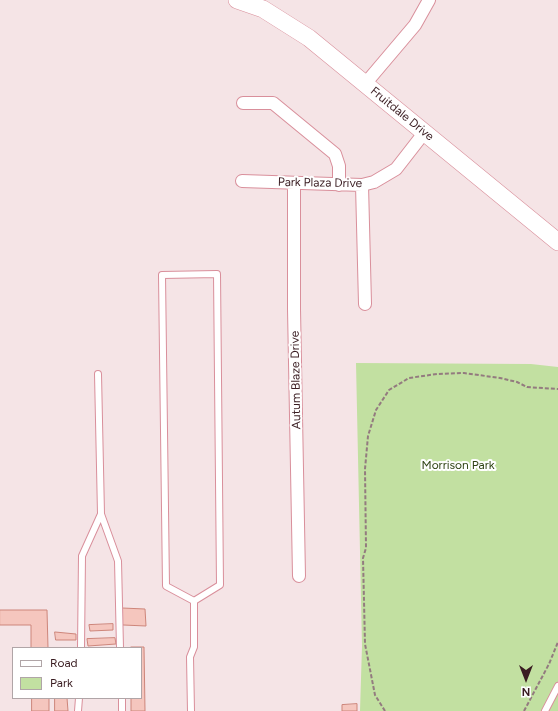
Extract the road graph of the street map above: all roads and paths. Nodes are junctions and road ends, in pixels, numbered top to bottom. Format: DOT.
graph roads {
  1 [pos="237,0"];
  2 [pos="429,0"];
  3 [pos="263,4"];
  4 [pos="365,84"];
  5 [pos="243,103"];
  6 [pos="424,133"];
  7 [pos="242,181"];
  8 [pos="294,184"];
  9 [pos="339,184"];
  10 [pos="362,185"];
  11 [pos="558,242"];
  12 [pos="365,304"];
  13 [pos="98,374"];
  14 [pos="558,389"];
  15 [pos="101,514"];
  16 [pos="299,576"];
  17 [pos="194,601"];
  18 [pos="558,642"];
  19 [pos="81,647"];
  20 [pos="120,647"];
  21 [pos="558,686"];
  22 [pos="79,699"];
  23 [pos="122,699"];
  24 [pos="78,711"];
  25 [pos="122,711"];
  26 [pos="190,711"];
  27 [pos="385,711"];
  28 [pos="524,711"];
  29 [pos="545,711"];
  1 -- 3 [label="main road, Fruitdale Drive"];
  2 -- 4 [label="street"];
  3 -- 4 [label="main road, Fruitdale Drive"];
  4 -- 6 [label="main road, Fruitdale Drive"];
  5 -- 9 [label="street"];
  6 -- 10 [label="street, Park Plaza Drive"];
  6 -- 11 [label="main road, Fruitdale Drive"];
  7 -- 8 [label="street, Park Plaza Drive"];
  8 -- 9 [label="street, Park Plaza Drive"];
  8 -- 16 [label="street, Autum Blaze Drive"];
  9 -- 10 [label="street, Park Plaza Drive"];
  10 -- 12 [label="street"];
  13 -- 15 [label="lane"];
  14 -- 27 [label="path"];
  15 -- 19 [label="lane"];
  15 -- 20 [label="lane"];
  17 -- 17 [label="lane"];
  17 -- 26 [label="lane"];
  18 -- 28 [label="path"];
  21 -- 29 [label="lane"];
  22 -- 24 [label="lane"];
  23 -- 25 [label="lane"];
}
